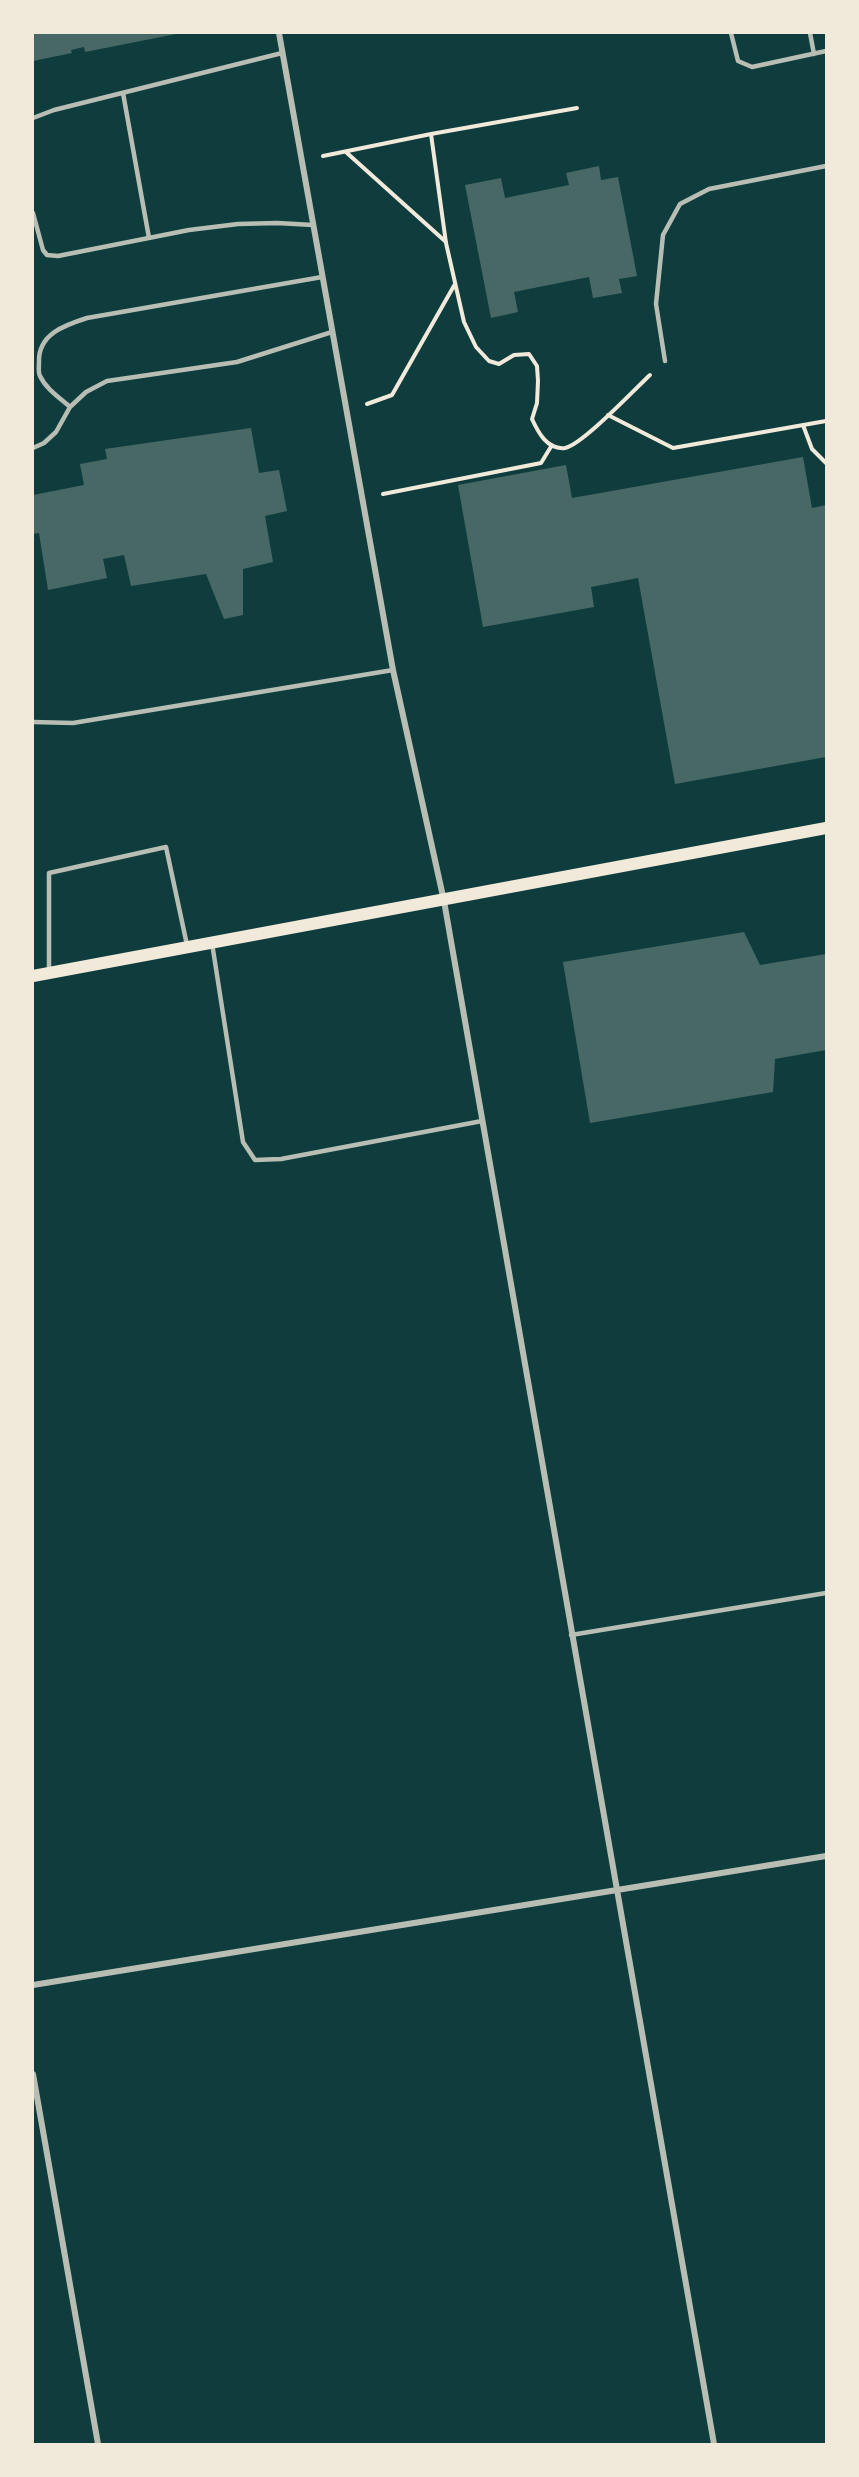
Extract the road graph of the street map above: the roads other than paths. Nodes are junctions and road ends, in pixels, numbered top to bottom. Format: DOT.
graph roads {
  1 [pos="279,33"];
  2 [pos="731,33"];
  3 [pos="810,33"];
  4 [pos="826,51"];
  5 [pos="282,53"];
  6 [pos="814,54"];
  7 [pos="123,93"];
  8 [pos="33,118"];
  9 [pos="826,166"];
  10 [pos="33,213"];
  11 [pos="313,225"];
  12 [pos="149,238"];
  13 [pos="322,277"];
  14 [pos="332,332"];
  15 [pos="664,361"];
  16 [pos="70,407"];
  17 [pos="33,448"];
  18 [pos="393,670"];
  19 [pos="33,722"];
  20 [pos="826,828"];
  21 [pos="444,901"];
  22 [pos="212,944"];
  23 [pos="187,948"];
  24 [pos="49,973"];
  25 [pos="33,976"];
  26 [pos="482,1121"];
  27 [pos="826,1593"];
  28 [pos="571,1635"];
  29 [pos="826,1856"];
  30 [pos="616,1892"];
  31 [pos="33,1985"];
  32 [pos="33,2074"];
  33 [pos="98,2444"];
  34 [pos="714,2444"];
  1 -- 5 [label="street"];
  2 -- 6 [label="lane"];
  3 -- 6 [label="lane"];
  4 -- 6 [label="lane"];
  5 -- 7 [label="lane"];
  5 -- 11 [label="street"];
  7 -- 8 [label="lane"];
  7 -- 12 [label="lane"];
  9 -- 15 [label="lane"];
  10 -- 12 [label="lane"];
  11 -- 12 [label="lane"];
  11 -- 13 [label="street"];
  13 -- 14 [label="street"];
  13 -- 16 [label="lane"];
  14 -- 16 [label="lane"];
  14 -- 18 [label="street"];
  16 -- 17 [label="lane"];
  18 -- 19 [label="lane"];
  18 -- 21 [label="street"];
  20 -- 21 [label="main road"];
  21 -- 22 [label="main road"];
  21 -- 26 [label="street"];
  22 -- 23 [label="main road"];
  22 -- 26 [label="lane"];
  23 -- 24 [label="main road"];
  23 -- 24 [label="lane"];
  24 -- 25 [label="main road"];
  26 -- 28 [label="street"];
  27 -- 28 [label="lane"];
  28 -- 30 [label="street"];
  29 -- 30 [label="street"];
  30 -- 31 [label="street"];
  30 -- 34 [label="street"];
  32 -- 33 [label="street"];
}
